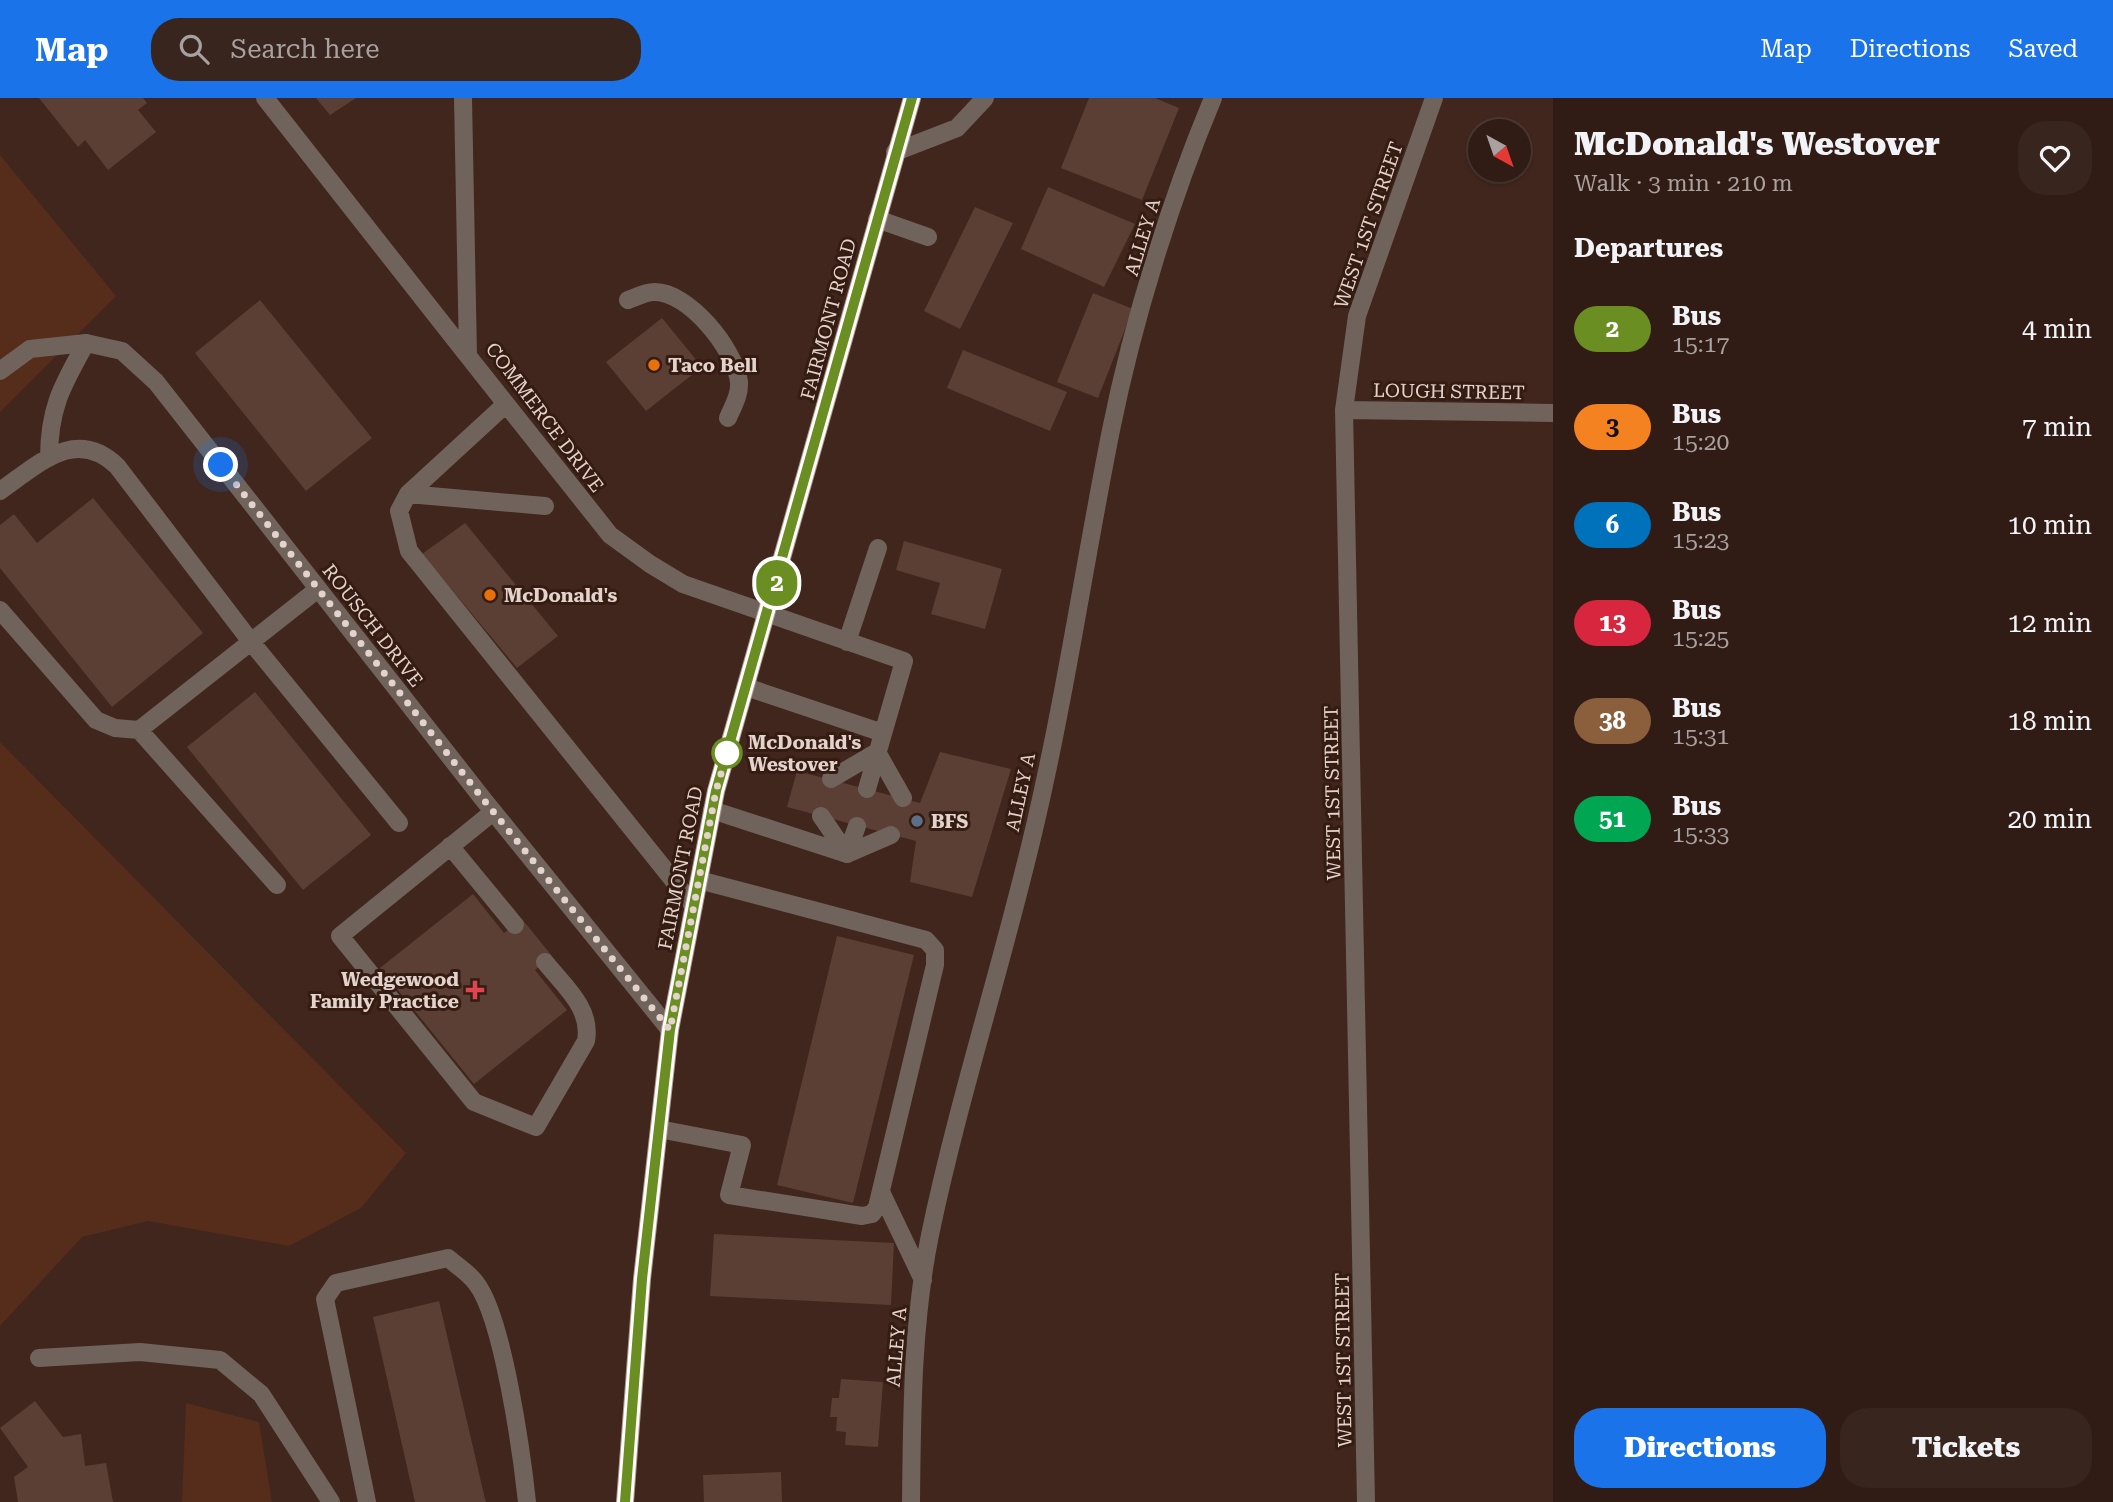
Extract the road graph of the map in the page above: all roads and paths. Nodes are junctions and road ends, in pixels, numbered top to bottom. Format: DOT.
graph roads {
  1 [pos="265,98"];
  2 [pos="463,98"];
  3 [pos="912,98"];
  4 [pos="985,98"];
  5 [pos="1213,98"];
  6 [pos="1434,98"];
  7 [pos="895,152"];
  8 [pos="877,219"];
  9 [pos="928,237"];
  10 [pos="628,300"];
  11 [pos="86,343"];
  12 [pos="468,356"];
  13 [pos="0,371"];
  14 [pos="506,404"];
  15 [pos="1344,410"];
  16 [pos="1553,413"];
  17 [pos="728,418"];
  18 [pos="49,458"];
  19 [pos="0,491"];
  20 [pos="408,494"];
  21 [pos="545,506"];
  22 [pos="878,548"];
  23 [pos="318,589"];
  24 [pos="0,610"];
  25 [pos="768,614"];
  26 [pos="847,642"];
  27 [pos="252,643"];
  28 [pos="746,687"];
  29 [pos="139,730"];
  30 [pos="883,733"];
  31 [pos="877,752"];
  32 [pos="831,779"];
  33 [pos="867,789"];
  34 [pos="903,798"];
  35 [pos="712,810"];
  36 [pos="493,812"];
  37 [pos="821,816"];
  38 [pos="399,824"];
  39 [pos="857,826"];
  40 [pos="891,835"];
  41 [pos="450,846"];
  42 [pos="847,854"];
  43 [pos="699,880"];
  44 [pos="277,885"];
  45 [pos="694,906"];
  46 [pos="515,925"];
  47 [pos="545,962"];
  48 [pos="670,1030"];
  49 [pos="659,1129"];
  50 [pos="881,1192"];
  51 [pos="923,1280"];
  52 [pos="39,1358"];
  53 [pos="331,1502"];
  54 [pos="367,1502"];
  55 [pos="527,1502"];
  56 [pos="625,1502"];
  57 [pos="911,1502"];
  58 [pos="1366,1502"];
  1 -- 12 [label="street"];
  2 -- 12 [label="street, COMMERCE DRIVE"];
  3 -- 7 [label="main road, FAIRMONT ROAD"];
  4 -- 7 [label="street"];
  5 -- 51 [label="street, ALLEY A"];
  6 -- 15 [label="street, WEST 1ST STREET"];
  7 -- 8 [label="main road, FAIRMONT ROAD"];
  8 -- 9 [label="street"];
  8 -- 25 [label="main road, FAIRMONT ROAD"];
  10 -- 17 [label="street"];
  11 -- 13 [label="street, ROUSCH DRIVE"];
  11 -- 18 [label="street"];
  11 -- 23 [label="street, ROUSCH DRIVE"];
  12 -- 14 [label="street, COMMERCE DRIVE"];
  14 -- 20 [label="street"];
  14 -- 25 [label="street, COMMERCE DRIVE"];
  15 -- 16 [label="street, LOUGH STREET"];
  15 -- 58 [label="street, WEST 1ST STREET"];
  18 -- 19 [label="street"];
  18 -- 27 [label="street"];
  20 -- 21 [label="street"];
  20 -- 45 [label="street"];
  22 -- 26 [label="street"];
  23 -- 27 [label="street"];
  23 -- 36 [label="street, ROUSCH DRIVE"];
  24 -- 29 [label="street"];
  25 -- 26 [label="street, COMMERCE DRIVE"];
  25 -- 28 [label="main road, FAIRMONT ROAD"];
  26 -- 30 [label="street, COMMERCE DRIVE"];
  27 -- 29 [label="street"];
  27 -- 38 [label="street"];
  28 -- 30 [label="street"];
  28 -- 35 [label="main road, FAIRMONT ROAD"];
  29 -- 44 [label="street"];
  30 -- 31 [label="street"];
  31 -- 32 [label="street"];
  31 -- 33 [label="street"];
  31 -- 34 [label="street"];
  35 -- 42 [label="street"];
  35 -- 43 [label="main road, FAIRMONT ROAD"];
  36 -- 41 [label="street"];
  36 -- 48 [label="street, ROUSCH DRIVE"];
  37 -- 42 [label="street"];
  39 -- 42 [label="street"];
  40 -- 42 [label="street"];
  41 -- 46 [label="street"];
  41 -- 47 [label="street"];
  43 -- 45 [label="main road, FAIRMONT ROAD"];
  43 -- 50 [label="street"];
  45 -- 48 [label="main road, FAIRMONT ROAD"];
  48 -- 49 [label="main road, FAIRMONT ROAD"];
  49 -- 50 [label="street"];
  49 -- 56 [label="main road, FAIRMONT ROAD"];
  50 -- 51 [label="street"];
  51 -- 57 [label="street, ALLEY A"];
  52 -- 53 [label="street"];
  54 -- 55 [label="street"];
}
